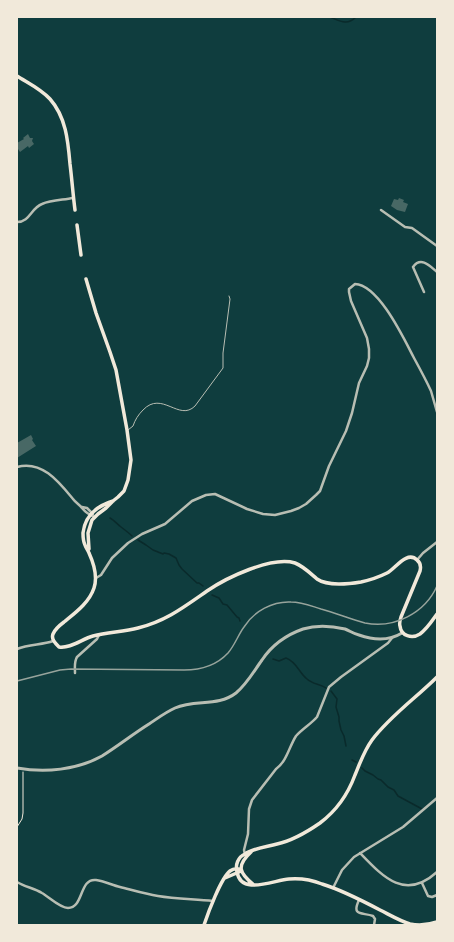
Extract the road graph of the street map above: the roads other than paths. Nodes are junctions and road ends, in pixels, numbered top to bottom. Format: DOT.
graph roads {
  1 [pos="17,76"];
  2 [pos="74,198"];
  3 [pos="75,210"];
  4 [pos="381,210"];
  5 [pos="17,222"];
  6 [pos="77,225"];
  7 [pos="437,246"];
  8 [pos="81,254"];
  9 [pos="437,272"];
  10 [pos="86,279"];
  11 [pos="424,292"];
  12 [pos="229,296"];
  13 [pos="437,412"];
  14 [pos="127,430"];
  15 [pos="17,467"];
  16 [pos="113,501"];
  17 [pos="91,514"];
  18 [pos="95,517"];
  19 [pos="437,542"];
  20 [pos="89,550"];
  21 [pos="417,560"];
  22 [pos="96,578"];
  23 [pos="437,614"];
  24 [pos="402,633"];
  25 [pos="99,635"];
  26 [pos="392,637"];
  27 [pos="53,641"];
  28 [pos="17,649"];
  29 [pos="75,672"];
  30 [pos="437,677"];
  31 [pos="17,768"];
  32 [pos="437,798"];
  33 [pos="360,853"];
  34 [pos="245,855"];
  35 [pos="236,868"];
  36 [pos="241,870"];
  37 [pos="437,872"];
  38 [pos="237,873"];
  39 [pos="225,878"];
  40 [pos="17,882"];
  41 [pos="422,883"];
  42 [pos="254,885"];
  43 [pos="333,888"];
  44 [pos="437,895"];
  45 [pos="359,900"];
  46 [pos="213,901"];
  47 [pos="437,922"];
  48 [pos="204,925"];
  49 [pos="374,925"];
  1 -- 2 [label="main road"];
  2 -- 3 [label="main road"];
  2 -- 5 [label="street"];
  4 -- 7 [label="street"];
  6 -- 8 [label="main road"];
  9 -- 11 [label="street"];
  10 -- 14 [label="main road"];
  12 -- 14 [label="lane"];
  13 -- 22 [label="street"];
  14 -- 16 [label="main road"];
  15 -- 17 [label="street"];
  16 -- 17 [label="main road"];
  16 -- 18 [label="main road"];
  17 -- 18 [label="street"];
  17 -- 20 [label="main road"];
  18 -- 20 [label="main road"];
  19 -- 21 [label="street"];
  20 -- 22 [label="main road"];
  21 -- 24 [label="main road"];
  21 -- 25 [label="main road"];
  22 -- 27 [label="main road"];
  23 -- 24 [label="main road"];
  24 -- 26 [label="street"];
  25 -- 27 [label="main road"];
  25 -- 29 [label="street"];
  26 -- 31 [label="street"];
  26 -- 34 [label="street"];
  27 -- 28 [label="street"];
  30 -- 34 [label="main road"];
  32 -- 33 [label="street"];
  33 -- 41 [label="street"];
  33 -- 43 [label="street"];
  34 -- 35 [label="main road"];
  34 -- 36 [label="main road"];
  35 -- 36 [label="main road"];
  35 -- 38 [label="main road"];
  35 -- 39 [label="main road"];
  36 -- 38 [label="main road"];
  36 -- 42 [label="main road"];
  37 -- 41 [label="street"];
  38 -- 39 [label="main road"];
  38 -- 42 [label="main road"];
  39 -- 46 [label="main road"];
  40 -- 46 [label="street"];
  41 -- 44 [label="street"];
  42 -- 43 [label="main road"];
  43 -- 45 [label="main road"];
  45 -- 47 [label="main road"];
  45 -- 49 [label="street"];
  46 -- 48 [label="main road"];
}
